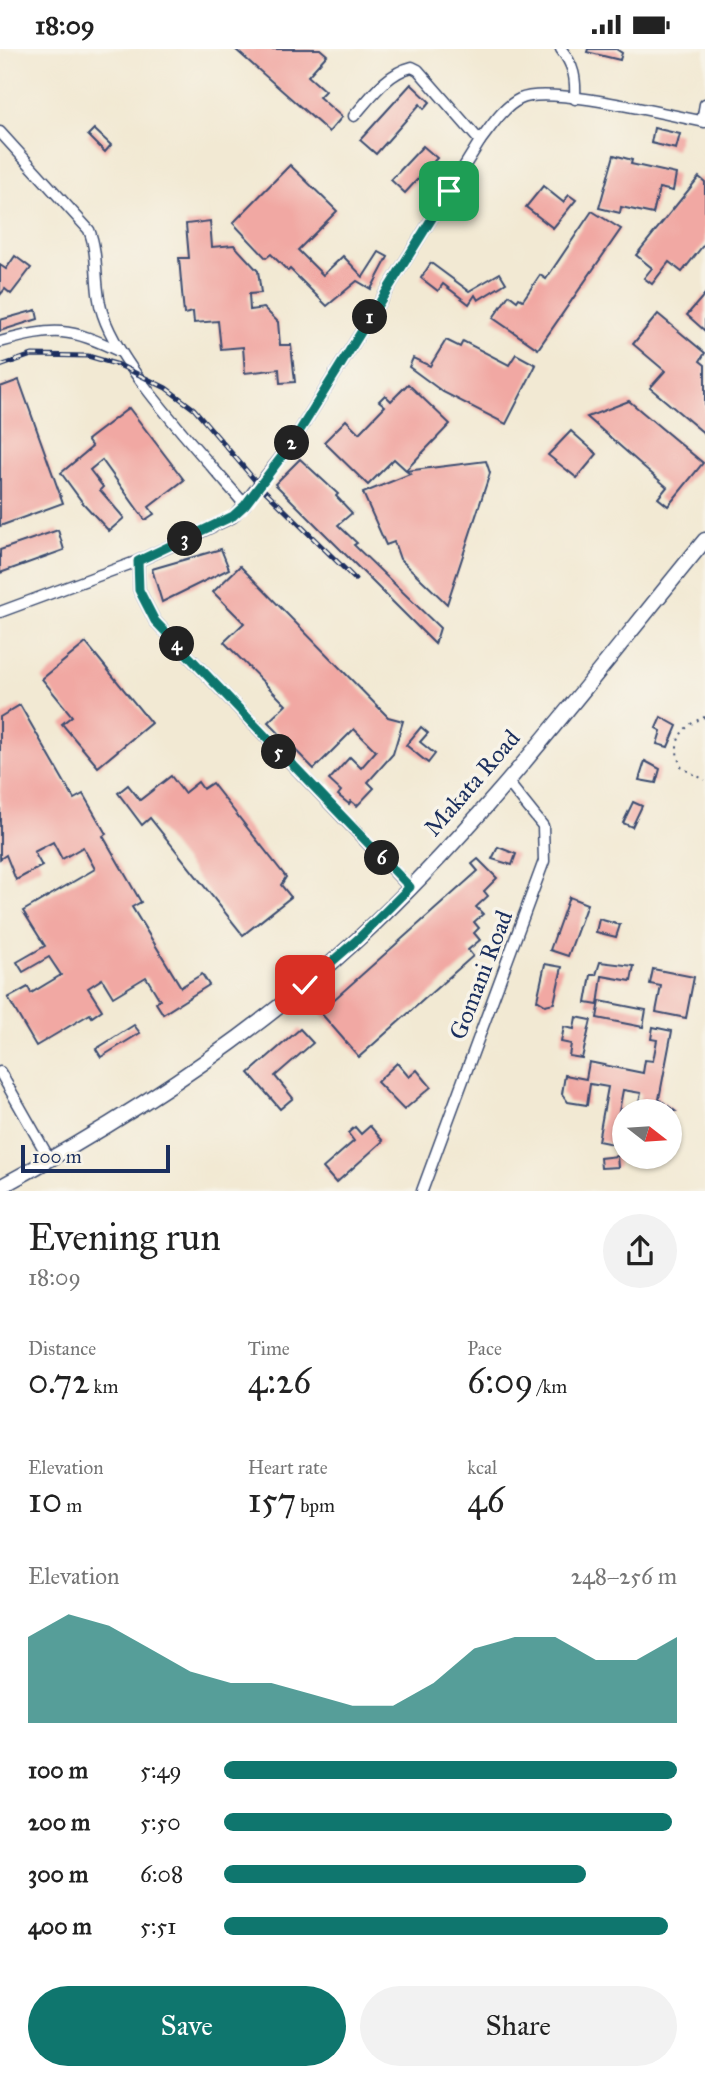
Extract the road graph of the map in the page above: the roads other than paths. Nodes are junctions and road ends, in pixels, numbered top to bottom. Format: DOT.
graph roads {
  1 [pos="561,49"];
  2 [pos="575,99"];
  3 [pos="705,104"];
  4 [pos="354,116"];
  5 [pos="704,122"];
  6 [pos="0,132"];
  7 [pos="480,141"];
  8 [pos="0,342"];
  9 [pos="124,354"];
  10 [pos="245,505"];
  11 [pos="705,540"];
  12 [pos="138,561"];
  13 [pos="0,612"];
  14 [pos="507,781"];
  15 [pos="410,887"];
  16 [pos="0,1072"];
  17 [pos="50,1160"];
  18 [pos="0,1187"];
  19 [pos="422,1191"];
  1 -- 2 [label="street"];
  2 -- 5 [label="street"];
  2 -- 7 [label="street"];
  3 -- 5 [label="street"];
  4 -- 7 [label="street"];
  6 -- 9 [label="street"];
  7 -- 10 [label="street"];
  8 -- 9 [label="street"];
  9 -- 10 [label="street"];
  10 -- 12 [label="street"];
  11 -- 14 [label="main road, Makata Road"];
  12 -- 13 [label="street"];
  12 -- 15 [label="street"];
  14 -- 15 [label="main road, Makata Road"];
  14 -- 19 [label="street, Gomani Road"];
  15 -- 17 [label="main road, Makata Road"];
  16 -- 17 [label="street"];
  17 -- 18 [label="main road, Makata Road"];
}
